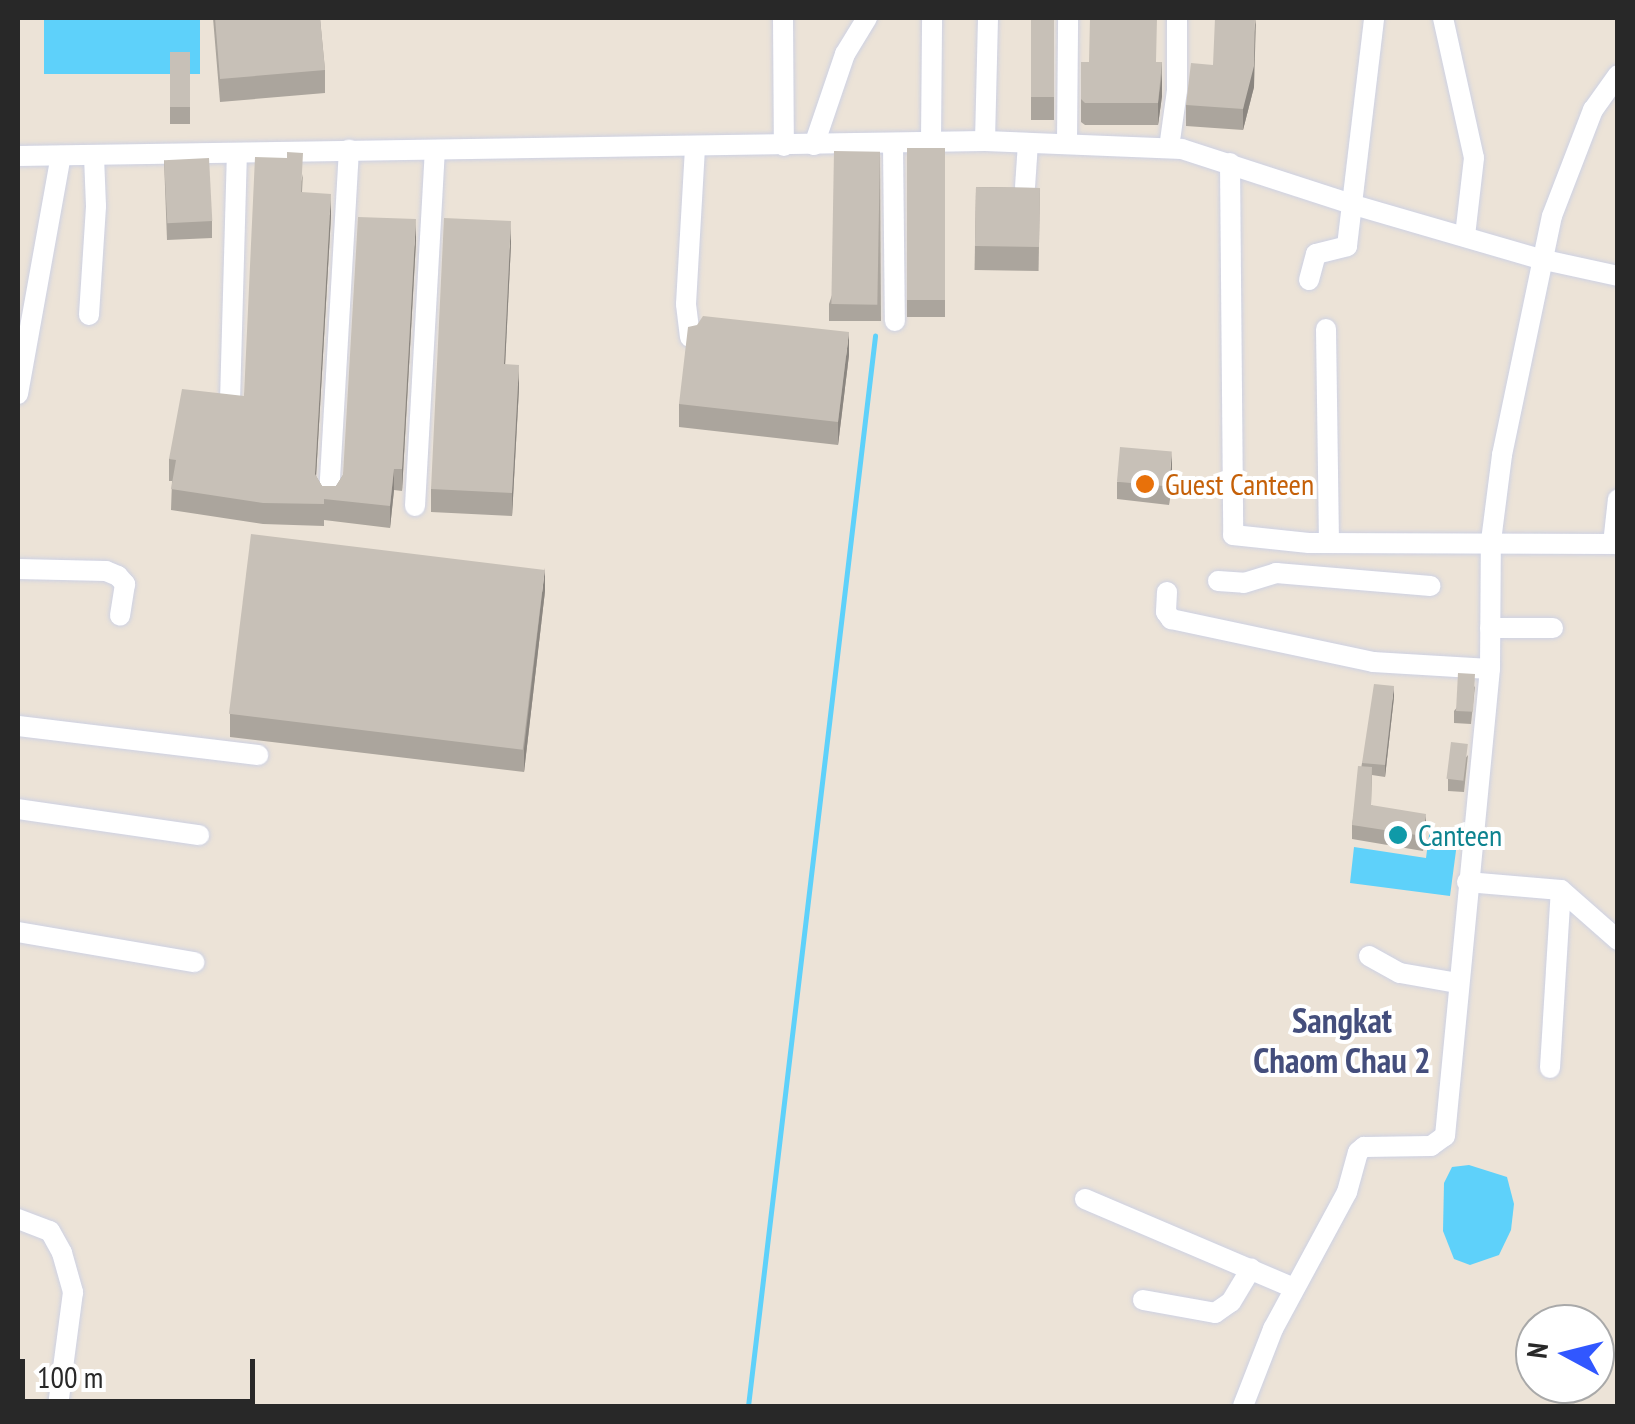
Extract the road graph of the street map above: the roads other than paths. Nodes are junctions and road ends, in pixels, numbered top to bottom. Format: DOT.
graph roads {
  1 [pos="783,18"];
  2 [pos="867,18"];
  3 [pos="932,18"];
  4 [pos="988,18"];
  5 [pos="1068,18"];
  6 [pos="1177,18"];
  7 [pos="1374,18"];
  8 [pos="1443,18"];
  9 [pos="1616,80"];
  10 [pos="985,140"];
  11 [pos="931,142"];
  12 [pos="1028,142"];
  13 [pos="894,144"];
  14 [pos="1067,144"];
  15 [pos="814,145"];
  16 [pos="784,146"];
  17 [pos="694,148"];
  18 [pos="1169,148"];
  19 [pos="349,150"];
  20 [pos="436,150"];
  21 [pos="237,153"];
  22 [pos="18,156"];
  23 [pos="61,156"];
  24 [pos="94,156"];
  25 [pos="1230,163"];
  26 [pos="1025,187"];
  27 [pos="1354,206"];
  28 [pos="1464,236"];
  29 [pos="1540,259"];
  30 [pos="1618,276"];
  31 [pos="1309,280"];
  32 [pos="89,315"];
  33 [pos="895,321"];
  34 [pos="1326,329"];
  35 [pos="690,337"];
  36 [pos="18,394"];
  37 [pos="230,401"];
  38 [pos="329,496"];
  39 [pos="1618,499"];
  40 [pos="415,506"];
  41 [pos="1491,541"];
  42 [pos="1319,543"];
  43 [pos="1615,544"];
  44 [pos="18,569"];
  45 [pos="1310,574"];
  46 [pos="1218,581"];
  47 [pos="1430,586"];
  48 [pos="1166,592"];
  49 [pos="120,616"];
  50 [pos="1490,628"];
  51 [pos="1553,628"];
  52 [pos="1490,669"];
  53 [pos="18,726"];
  54 [pos="258,755"];
  55 [pos="18,809"];
  56 [pos="199,835"];
  57 [pos="1468,882"];
  58 [pos="1561,890"];
  59 [pos="18,932"];
  60 [pos="1618,940"];
  61 [pos="1369,956"];
  62 [pos="194,962"];
  63 [pos="1458,984"];
  64 [pos="1550,1068"];
  65 [pos="1085,1200"];
  66 [pos="18,1219"];
  67 [pos="1251,1269"];
  68 [pos="1294,1288"];
  69 [pos="1143,1300"];
  70 [pos="58,1406"];
  71 [pos="1242,1406"];
  1 -- 16 [label="street"];
  2 -- 15 [label="street"];
  3 -- 11 [label="street"];
  4 -- 10 [label="street"];
  5 -- 14 [label="street"];
  6 -- 18 [label="street"];
  7 -- 27 [label="street"];
  8 -- 28 [label="street"];
  9 -- 29 [label="street"];
  10 -- 11 [label="street"];
  10 -- 12 [label="street"];
  11 -- 13 [label="street"];
  12 -- 14 [label="street"];
  12 -- 26 [label="street"];
  13 -- 15 [label="street"];
  13 -- 33 [label="street"];
  14 -- 18 [label="street"];
  15 -- 16 [label="street"];
  16 -- 17 [label="street"];
  17 -- 20 [label="street"];
  17 -- 35 [label="street"];
  18 -- 25 [label="street"];
  19 -- 20 [label="street"];
  19 -- 21 [label="street"];
  19 -- 38 [label="street"];
  20 -- 40 [label="street"];
  21 -- 24 [label="street"];
  21 -- 37 [label="street"];
  22 -- 23 [label="street"];
  23 -- 24 [label="street"];
  23 -- 36 [label="street"];
  24 -- 32 [label="street"];
  25 -- 27 [label="street"];
  25 -- 42 [label="street"];
  27 -- 28 [label="street"];
  27 -- 31 [label="street"];
  28 -- 29 [label="street"];
  29 -- 30 [label="street"];
  29 -- 41 [label="street"];
  34 -- 42 [label="street"];
  39 -- 43 [label="street"];
  41 -- 42 [label="street"];
  41 -- 43 [label="street"];
  41 -- 50 [label="street"];
  42 -- 45 [label="street"];
  44 -- 49 [label="street"];
  45 -- 46 [label="street"];
  45 -- 47 [label="street"];
  48 -- 52 [label="street"];
  50 -- 51 [label="street"];
  50 -- 52 [label="street"];
  52 -- 57 [label="street"];
  53 -- 54 [label="street"];
  55 -- 56 [label="street"];
  57 -- 58 [label="street"];
  57 -- 63 [label="street"];
  58 -- 60 [label="street"];
  58 -- 64 [label="street"];
  59 -- 62 [label="street"];
  61 -- 63 [label="street"];
  63 -- 68 [label="street"];
  65 -- 67 [label="street"];
  66 -- 70 [label="street"];
  67 -- 68 [label="street"];
  67 -- 69 [label="street"];
  68 -- 71 [label="street"];
}
